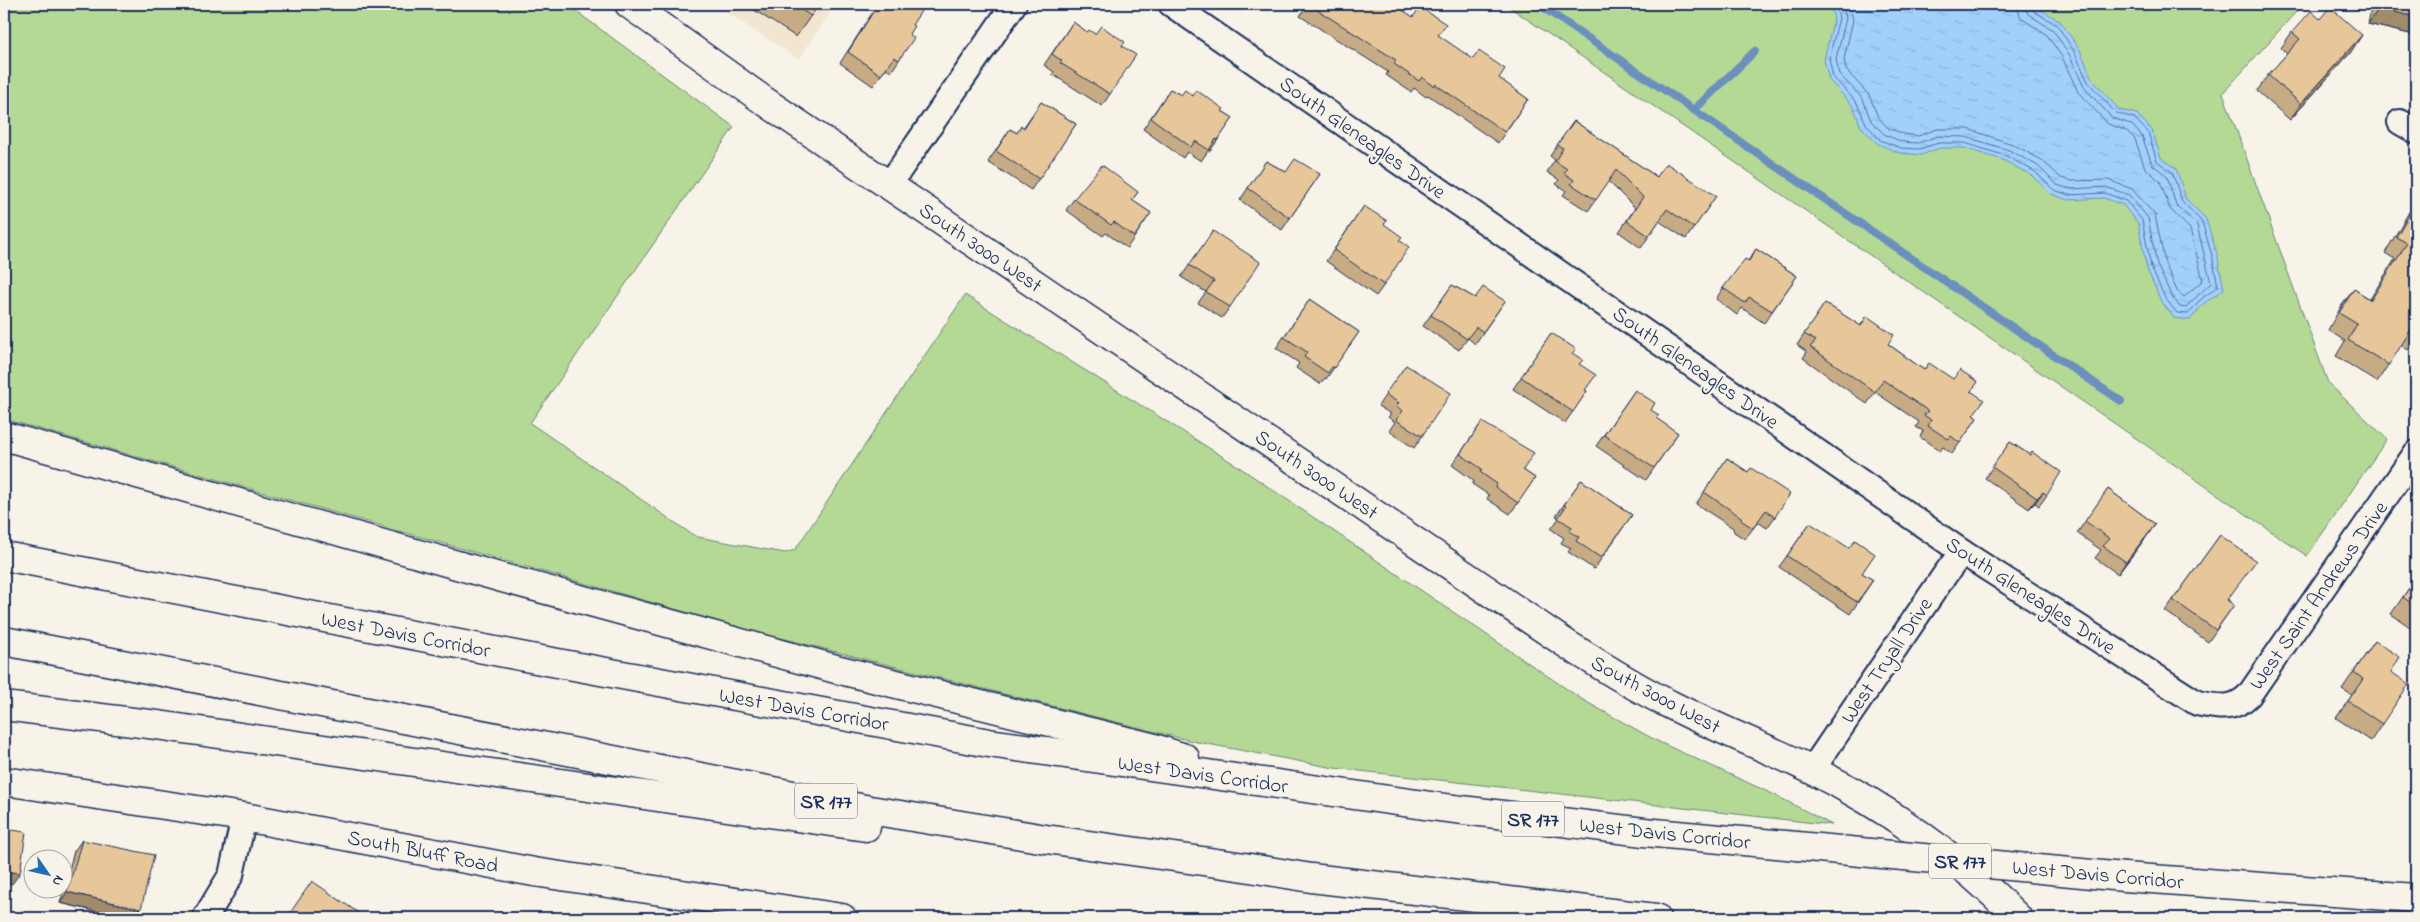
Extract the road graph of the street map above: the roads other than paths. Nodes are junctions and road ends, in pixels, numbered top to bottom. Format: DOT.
graph roads {
  1 [pos="629,4"];
  2 [pos="1014,4"];
  3 [pos="1171,4"];
  4 [pos="888,185"];
  5 [pos="4,436"];
  6 [pos="2416,453"];
  7 [pos="1962,552"];
  8 [pos="4,556"];
  9 [pos="4,641"];
  10 [pos="4,706"];
  11 [pos="2232,706"];
  12 [pos="1812,770"];
  13 [pos="4,782"];
  14 [pos="1270,784"];
  15 [pos="244,818"];
  16 [pos="1238,866"];
  17 [pos="2416,898"];
  18 [pos="205,918"];
  19 [pos="842,918"];
  20 [pos="1656,918"];
  21 [pos="2018,918"];
  1 -- 4 [label="main road, South 3000 West"];
  2 -- 4 [label="street"];
  3 -- 7 [label="street, South Gleneagles Drive"];
  4 -- 12 [label="main road, South 3000 West"];
  5 -- 14 [label="main road"];
  6 -- 11 [label="street, West Saint Andrews Drive"];
  7 -- 11 [label="street, South Gleneagles Drive"];
  7 -- 12 [label="street, West Tryall Drive"];
  8 -- 14 [label="main road, West Davis Corridor / SR 177"];
  9 -- 16 [label="main road, SR 177"];
  10 -- 16 [label="main road"];
  12 -- 21 [label="main road, South 3000 West"];
  13 -- 15 [label="main road, South Bluff Road"];
  14 -- 17 [label="main road, West Davis Corridor / SR 177, bridge"];
  15 -- 18 [label="street"];
  15 -- 19 [label="main road, South Bluff Road"];
  16 -- 20 [label="main road, SR 177"];
}
